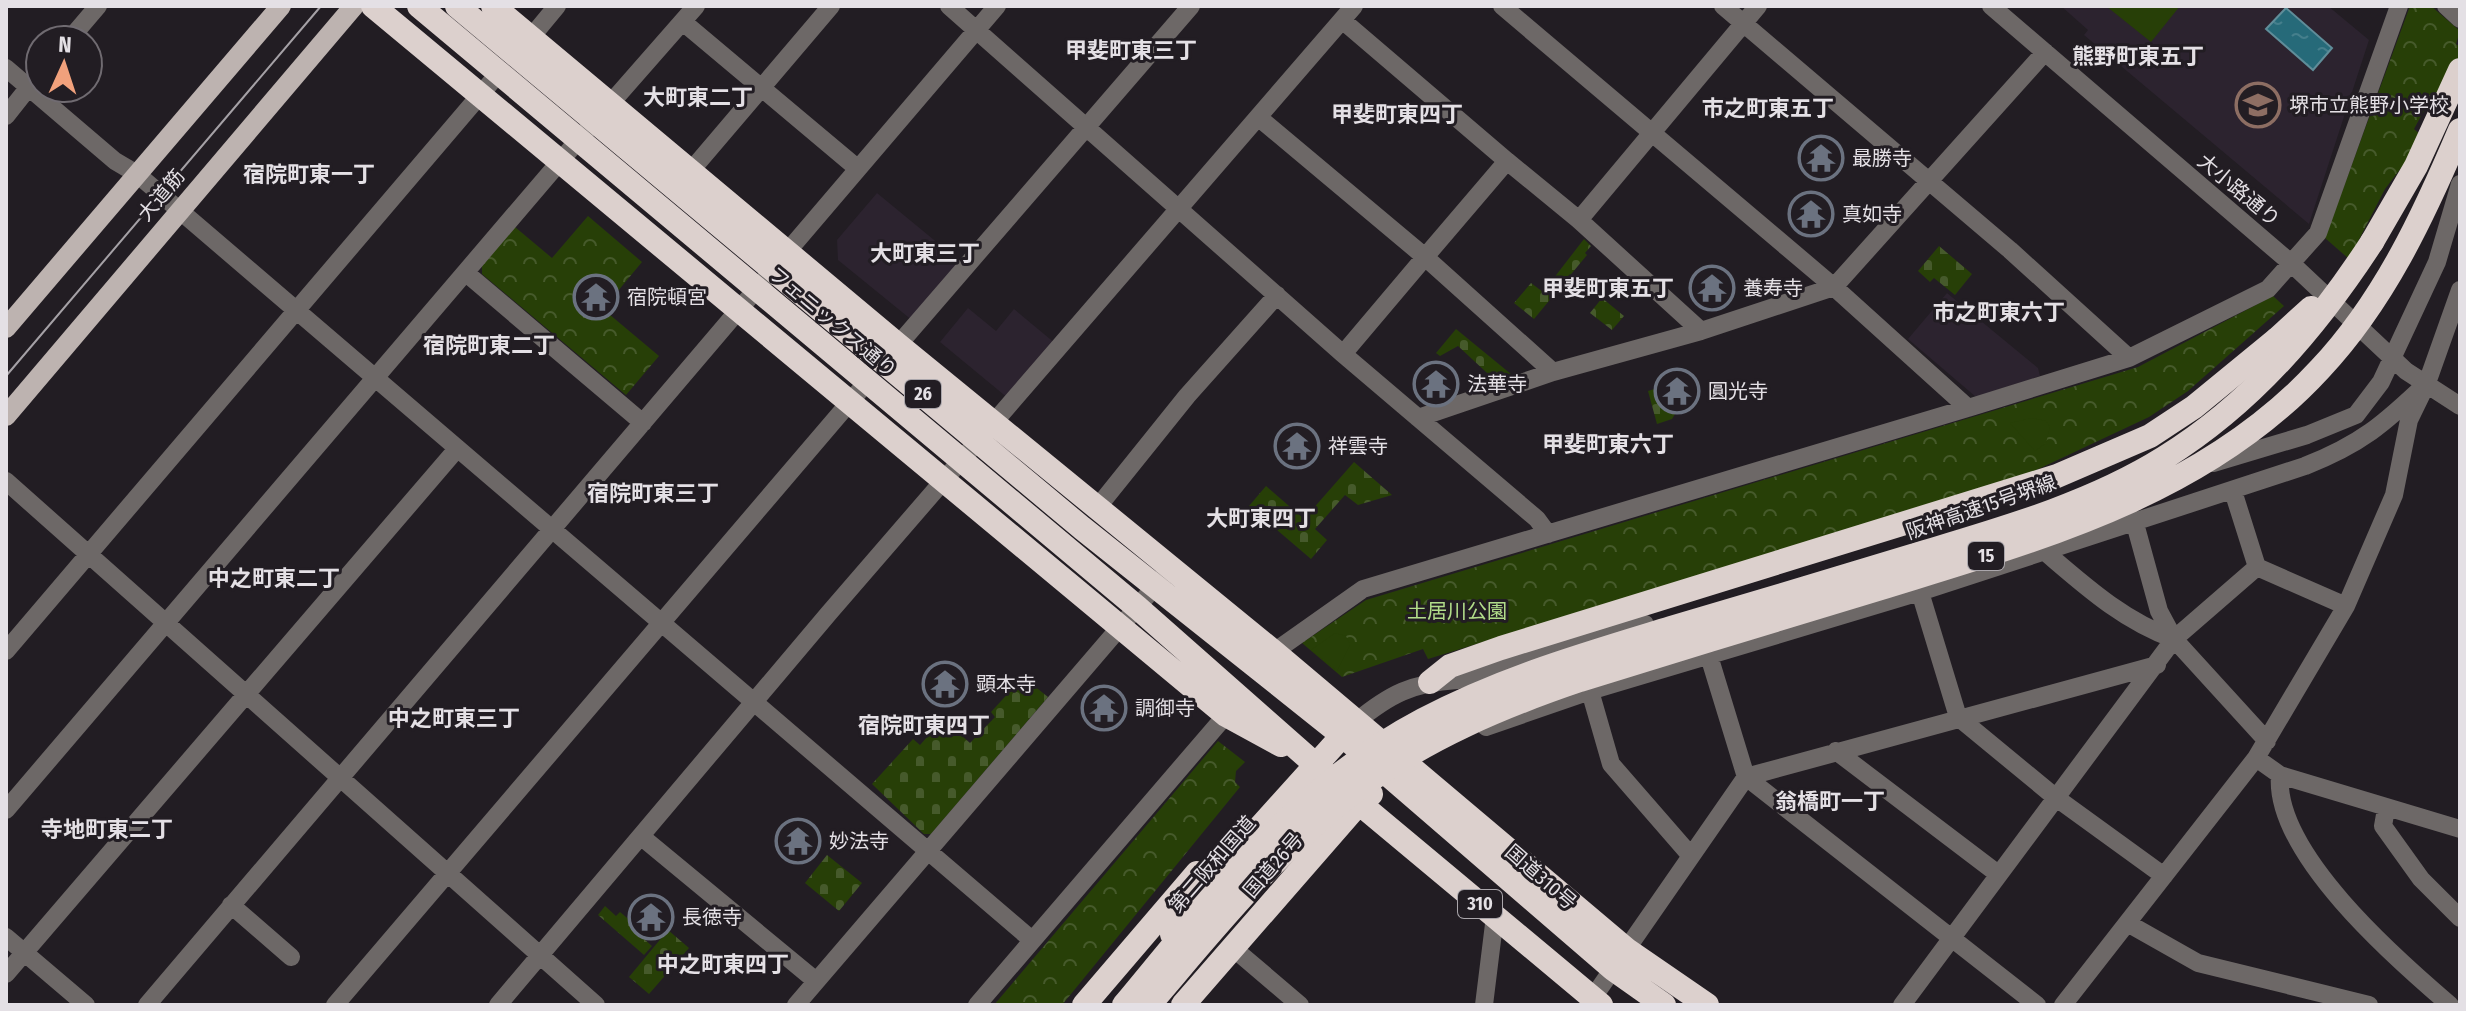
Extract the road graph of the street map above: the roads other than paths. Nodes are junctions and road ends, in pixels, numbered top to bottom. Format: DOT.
graph roads {
  1 [pos="98,6"];
  2 [pos="281,6"];
  3 [pos="354,6"];
  4 [pos="373,6"];
  5 [pos="419,6"];
  6 [pos="457,6"];
  7 [pos="493,6"];
  8 [pos="557,6"];
  9 [pos="696,6"];
  10 [pos="831,6"];
  11 [pos="949,6"];
  12 [pos="997,6"];
  13 [pos="1191,6"];
  14 [pos="1502,6"];
  15 [pos="1723,6"];
  16 [pos="1758,6"];
  17 [pos="1991,6"];
  18 [pos="2399,6"];
  19 [pos="2446,6"];
  20 [pos="1348,13"];
  21 [pos="2460,19"];
  22 [pos="683,22"];
  23 [pos="1743,23"];
  24 [pos="83,24"];
  25 [pos="977,30"];
  26 [pos="523,47"];
  27 [pos="2045,52"];
  28 [pos="6,68"];
  29 [pos="2460,70"];
  30 [pos="498,74"];
  31 [pos="24,84"];
  32 [pos="761,87"];
  33 [pos="481,94"];
  34 [pos="24,95"];
  35 [pos="47,104"];
  36 [pos="603,112"];
  37 [pos="6,116"];
  38 [pos="1258,117"];
  39 [pos="1085,128"];
  40 [pos="2460,130"];
  41 [pos="1650,134"];
  42 [pos="578,141"];
  43 [pos="561,161"];
  44 [pos="1507,161"];
  45 [pos="857,168"];
  46 [pos="137,174"];
  47 [pos="683,180"];
  48 [pos="1930,183"];
  49 [pos="2460,184"];
  50 [pos="1178,209"];
  51 [pos="179,210"];
  52 [pos="1579,220"];
  53 [pos="2372,242"];
  54 [pos="1425,257"];
  55 [pos="780,260"];
  56 [pos="2292,264"];
  57 [pos="466,273"];
  58 [pos="1834,287"];
  59 [pos="756,289"];
  60 [pos="2460,290"];
  61 [pos="1277,295"];
  62 [pos="740,308"];
  63 [pos="296,312"];
  64 [pos="6,328"];
  65 [pos="1701,331"];
  66 [pos="891,353"];
  67 [pos="1343,354"];
  68 [pos="2129,358"];
  69 [pos="2392,358"];
  70 [pos="1553,372"];
  71 [pos="376,378"];
  72 [pos="867,382"];
  73 [pos="2427,383"];
  74 [pos="851,402"];
  75 [pos="2460,406"];
  76 [pos="1968,408"];
  77 [pos="6,416"];
  78 [pos="1418,418"];
  79 [pos="643,423"];
  80 [pos="996,424"];
  81 [pos="980,443"];
  82 [pos="456,450"];
  83 [pos="955,472"];
  84 [pos="6,481"];
  85 [pos="2233,491"];
  86 [pos="1097,508"];
  87 [pos="2134,520"];
  88 [pos="553,529"];
  89 [pos="1548,534"];
  90 [pos="2044,551"];
  91 [pos="89,554"];
  92 [pos="2257,567"];
  93 [pos="1163,578"];
  94 [pos="1920,592"];
  95 [pos="2346,606"];
  96 [pos="1130,617"];
  97 [pos="166,625"];
  98 [pos="662,625"];
  99 [pos="2174,639"];
  100 [pos="6,651"];
  101 [pos="1274,652"];
  102 [pos="1709,656"];
  103 [pos="2157,665"];
  104 [pos="1430,682"];
  105 [pos="1590,691"];
  106 [pos="245,692"];
  107 [pos="754,701"];
  108 [pos="1226,715"];
  109 [pos="1958,717"];
  110 [pos="1349,729"];
  111 [pos="2267,741"];
  112 [pos="1836,751"];
  113 [pos="2256,758"];
  114 [pos="1315,764"];
  115 [pos="1401,774"];
  116 [pos="2280,775"];
  117 [pos="340,777"];
  118 [pos="1746,777"];
  119 [pos="1357,785"];
  120 [pos="2055,797"];
  121 [pos="2386,809"];
  122 [pos="6,810"];
  123 [pos="2460,829"];
  124 [pos="643,838"];
  125 [pos="928,849"];
  126 [pos="1691,856"];
  127 [pos="448,873"];
  128 [pos="1998,874"];
  129 [pos="2164,876"];
  130 [pos="1198,896"];
  131 [pos="231,905"];
  132 [pos="1495,916"];
  133 [pos="2460,918"];
  134 [pos="2129,924"];
  135 [pos="1951,936"];
  136 [pos="6,937"];
  137 [pos="1032,940"];
  138 [pos="1233,948"];
  139 [pos="24,953"];
  140 [pos="540,955"];
  141 [pos="291,957"];
  142 [pos="1620,960"];
  143 [pos="6,974"];
  144 [pos="816,981"];
  145 [pos="1596,1002"];
  146 [pos="86,1005"];
  147 [pos="147,1005"];
  148 [pos="335,1005"];
  149 [pos="498,1005"];
  150 [pos="596,1005"];
  151 [pos="796,1005"];
  152 [pos="977,1005"];
  153 [pos="1084,1005"];
  154 [pos="1101,1005"];
  155 [pos="1113,1005"];
  156 [pos="1124,1005"];
  157 [pos="1149,1005"];
  158 [pos="1158,1005"];
  159 [pos="1183,1005"];
  160 [pos="1300,1005"];
  161 [pos="1484,1005"];
  162 [pos="1664,1005"];
  163 [pos="1707,1005"];
  164 [pos="1902,1005"];
  165 [pos="2037,1005"];
  166 [pos="2063,1005"];
  167 [pos="2367,1005"];
  168 [pos="2450,1005"];
  1 -- 24 [label="street"];
  2 -- 46 [label="main road, 大道筋"];
  3 -- 51 [label="main road, 大道筋"];
  4 -- 33 [label="highway, 26"];
  5 -- 30 [label="highway, フェニックス通り / 26"];
  6 -- 26 [label="highway, 26"];
  7 -- 26 [label="highway, 26"];
  8 -- 26 [label="street"];
  9 -- 22 [label="street"];
  10 -- 32 [label="street"];
  11 -- 25 [label="street"];
  12 -- 25 [label="street"];
  13 -- 39 [label="street"];
  14 -- 41 [label="street"];
  15 -- 23 [label="street"];
  16 -- 23 [label="street"];
  17 -- 27 [label="street, 大小路通り"];
  18 -- 56 [label="street"];
  19 -- 21 [label="street"];
  20 -- 38 [label="street"];
  20 -- 44 [label="street"];
  22 -- 32 [label="street"];
  22 -- 36 [label="street"];
  23 -- 41 [label="street"];
  23 -- 48 [label="street"];
  25 -- 39 [label="street"];
  25 -- 45 [label="street"];
  26 -- 36 [label="highway, 26"];
  27 -- 48 [label="street"];
  27 -- 56 [label="street, 大小路通り"];
  28 -- 31 [label="street"];
  29 -- 53 [label="highway, 阪神高速15号堺線 / 15"];
  30 -- 33 [label="street"];
  30 -- 42 [label="highway, フェニックス通り / 26"];
  32 -- 45 [label="street"];
  32 -- 47 [label="street"];
  33 -- 43 [label="highway, 26"];
  33 -- 63 [label="street"];
  34 -- 37 [label="street"];
  35 -- 46 [label="street"];
  36 -- 42 [label="street"];
  36 -- 47 [label="highway, 26"];
  38 -- 50 [label="street"];
  38 -- 54 [label="street"];
  39 -- 50 [label="street"];
  39 -- 66 [label="street"];
  40 -- 119 [label="highway, 15, bridge"];
  41 -- 52 [label="street"];
  41 -- 58 [label="street"];
  42 -- 43 [label="street"];
  42 -- 59 [label="highway, フェニックス通り / 26"];
  43 -- 57 [label="street"];
  43 -- 62 [label="highway, 26"];
  44 -- 52 [label="street"];
  44 -- 54 [label="street"];
  45 -- 55 [label="street"];
  46 -- 51 [label="street"];
  46 -- 64 [label="main road, 大道筋"];
  47 -- 55 [label="highway, 26"];
  48 -- 58 [label="street"];
  48 -- 68 [label="street"];
  49 -- 69 [label="street"];
  50 -- 61 [label="street"];
  50 -- 80 [label="street"];
  51 -- 63 [label="street"];
  51 -- 77 [label="main road, 大道筋"];
  52 -- 65 [label="street"];
  53 -- 104 [label="highway, 15, bridge"];
  53 -- 119 [label="highway, 阪神高速15号堺線 / 15, bridge"];
  54 -- 67 [label="street"];
  54 -- 70 [label="street"];
  55 -- 59 [label="street"];
  55 -- 66 [label="highway, 26"];
  56 -- 68 [label="street"];
  56 -- 69 [label="street, 大小路通り"];
  57 -- 71 [label="street"];
  57 -- 79 [label="street"];
  58 -- 65 [label="street"];
  58 -- 76 [label="street"];
  59 -- 62 [label="street"];
  59 -- 72 [label="highway, フェニックス通り / 26"];
  60 -- 73 [label="street"];
  61 -- 67 [label="street"];
  61 -- 86 [label="street"];
  62 -- 74 [label="highway, 26"];
  62 -- 79 [label="street"];
  63 -- 71 [label="street"];
  63 -- 91 [label="street"];
  65 -- 70 [label="street"];
  66 -- 80 [label="highway, 26"];
  66 -- 81 [label="highway, フェニックス通り / 26"];
  67 -- 78 [label="street"];
  68 -- 76 [label="street"];
  69 -- 73 [label="street, 大小路通り"];
  69 -- 104 [label="street"];
  70 -- 78 [label="street"];
  71 -- 82 [label="street"];
  71 -- 97 [label="street"];
  72 -- 74 [label="street"];
  72 -- 83 [label="highway, フェニックス通り / 26"];
  73 -- 75 [label="street, 大小路通り"];
  73 -- 85 [label="street"];
  73 -- 95 [label="street"];
  74 -- 83 [label="highway, 26"];
  74 -- 98 [label="street"];
  76 -- 89 [label="street"];
  78 -- 89 [label="street"];
  79 -- 88 [label="street"];
  80 -- 81 [label="street"];
  80 -- 86 [label="highway, 26"];
  81 -- 83 [label="street"];
  81 -- 93 [label="highway, フェニックス通り / 26"];
  82 -- 88 [label="street"];
  82 -- 106 [label="street"];
  83 -- 96 [label="highway, 26"];
  83 -- 107 [label="street"];
  84 -- 91 [label="street"];
  85 -- 87 [label="street"];
  85 -- 92 [label="street"];
  86 -- 93 [label="highway, 26"];
  87 -- 90 [label="street"];
  87 -- 99 [label="street"];
  88 -- 98 [label="street"];
  88 -- 117 [label="street"];
  89 -- 101 [label="street"];
  90 -- 94 [label="street"];
  90 -- 99 [label="street"];
  91 -- 97 [label="street"];
  91 -- 100 [label="street"];
  92 -- 95 [label="street"];
  92 -- 99 [label="street"];
  93 -- 96 [label="street"];
  93 -- 101 [label="highway, 26"];
  93 -- 110 [label="highway, フェニックス通り / 26"];
  94 -- 102 [label="street"];
  94 -- 109 [label="street"];
  95 -- 111 [label="street"];
  96 -- 108 [label="highway, 26"];
  96 -- 114 [label="highway, 26"];
  96 -- 125 [label="street"];
  97 -- 106 [label="street"];
  97 -- 122 [label="street"];
  98 -- 107 [label="street"];
  98 -- 127 [label="street"];
  99 -- 103 [label="street"];
  99 -- 111 [label="street"];
  101 -- 110 [label="highway, 26"];
  102 -- 105 [label="street"];
  102 -- 118 [label="street"];
  103 -- 109 [label="street"];
  103 -- 120 [label="street"];
  104 -- 110 [label="street"];
  105 -- 115 [label="street"];
  105 -- 126 [label="street"];
  106 -- 117 [label="street"];
  106 -- 139 [label="street"];
  107 -- 124 [label="street"];
  107 -- 125 [label="street"];
  108 -- 114 [label="highway, 26"];
  108 -- 137 [label="street"];
  109 -- 112 [label="street"];
  109 -- 120 [label="street"];
  110 -- 114 [label="highway, 国道26号"];
  110 -- 115 [label="highway, フェニックス通り / 26"];
  111 -- 113 [label="street"];
  112 -- 118 [label="street"];
  112 -- 128 [label="street"];
  113 -- 116 [label="street"];
  113 -- 129 [label="street"];
  114 -- 119 [label="highway, 26"];
  114 -- 130 [label="highway, 国道26号"];
  114 -- 153 [label="highway"];
  115 -- 119 [label="highway, 国道26号"];
  115 -- 142 [label="highway, 国道310号 / 310"];
  115 -- 142 [label="highway"];
  116 -- 121 [label="street"];
  116 -- 168 [label="street"];
  117 -- 127 [label="street"];
  117 -- 131 [label="street"];
  118 -- 126 [label="street"];
  118 -- 135 [label="street"];
  119 -- 132 [label="highway, 310"];
  119 -- 138 [label="highway, 国道26号"];
  119 -- 156 [label="highway, 第二阪和国道, bridge"];
  119 -- 157 [label="highway, bridge"];
  119 -- 158 [label="highway"];
  120 -- 128 [label="street"];
  120 -- 129 [label="street"];
  121 -- 123 [label="street"];
  121 -- 133 [label="street"];
  124 -- 140 [label="street"];
  124 -- 144 [label="street"];
  125 -- 137 [label="street"];
  125 -- 144 [label="street"];
  126 -- 142 [label="street"];
  127 -- 140 [label="street"];
  127 -- 148 [label="street"];
  128 -- 135 [label="street"];
  129 -- 134 [label="street"];
  130 -- 154 [label="highway"];
  130 -- 155 [label="highway, 国道26号"];
  131 -- 141 [label="street"];
  131 -- 147 [label="street"];
  132 -- 145 [label="highway, 310"];
  132 -- 161 [label="street"];
  134 -- 166 [label="street"];
  134 -- 167 [label="street"];
  135 -- 164 [label="street"];
  135 -- 165 [label="street"];
  136 -- 139 [label="street"];
  137 -- 152 [label="street"];
  138 -- 159 [label="highway, 国道26号"];
  138 -- 160 [label="street"];
  139 -- 143 [label="street"];
  139 -- 146 [label="street"];
  140 -- 149 [label="street"];
  140 -- 150 [label="street"];
  142 -- 145 [label="street"];
  142 -- 162 [label="highway, 国道310号 / 310"];
  142 -- 163 [label="highway"];
  144 -- 151 [label="street"];
}
